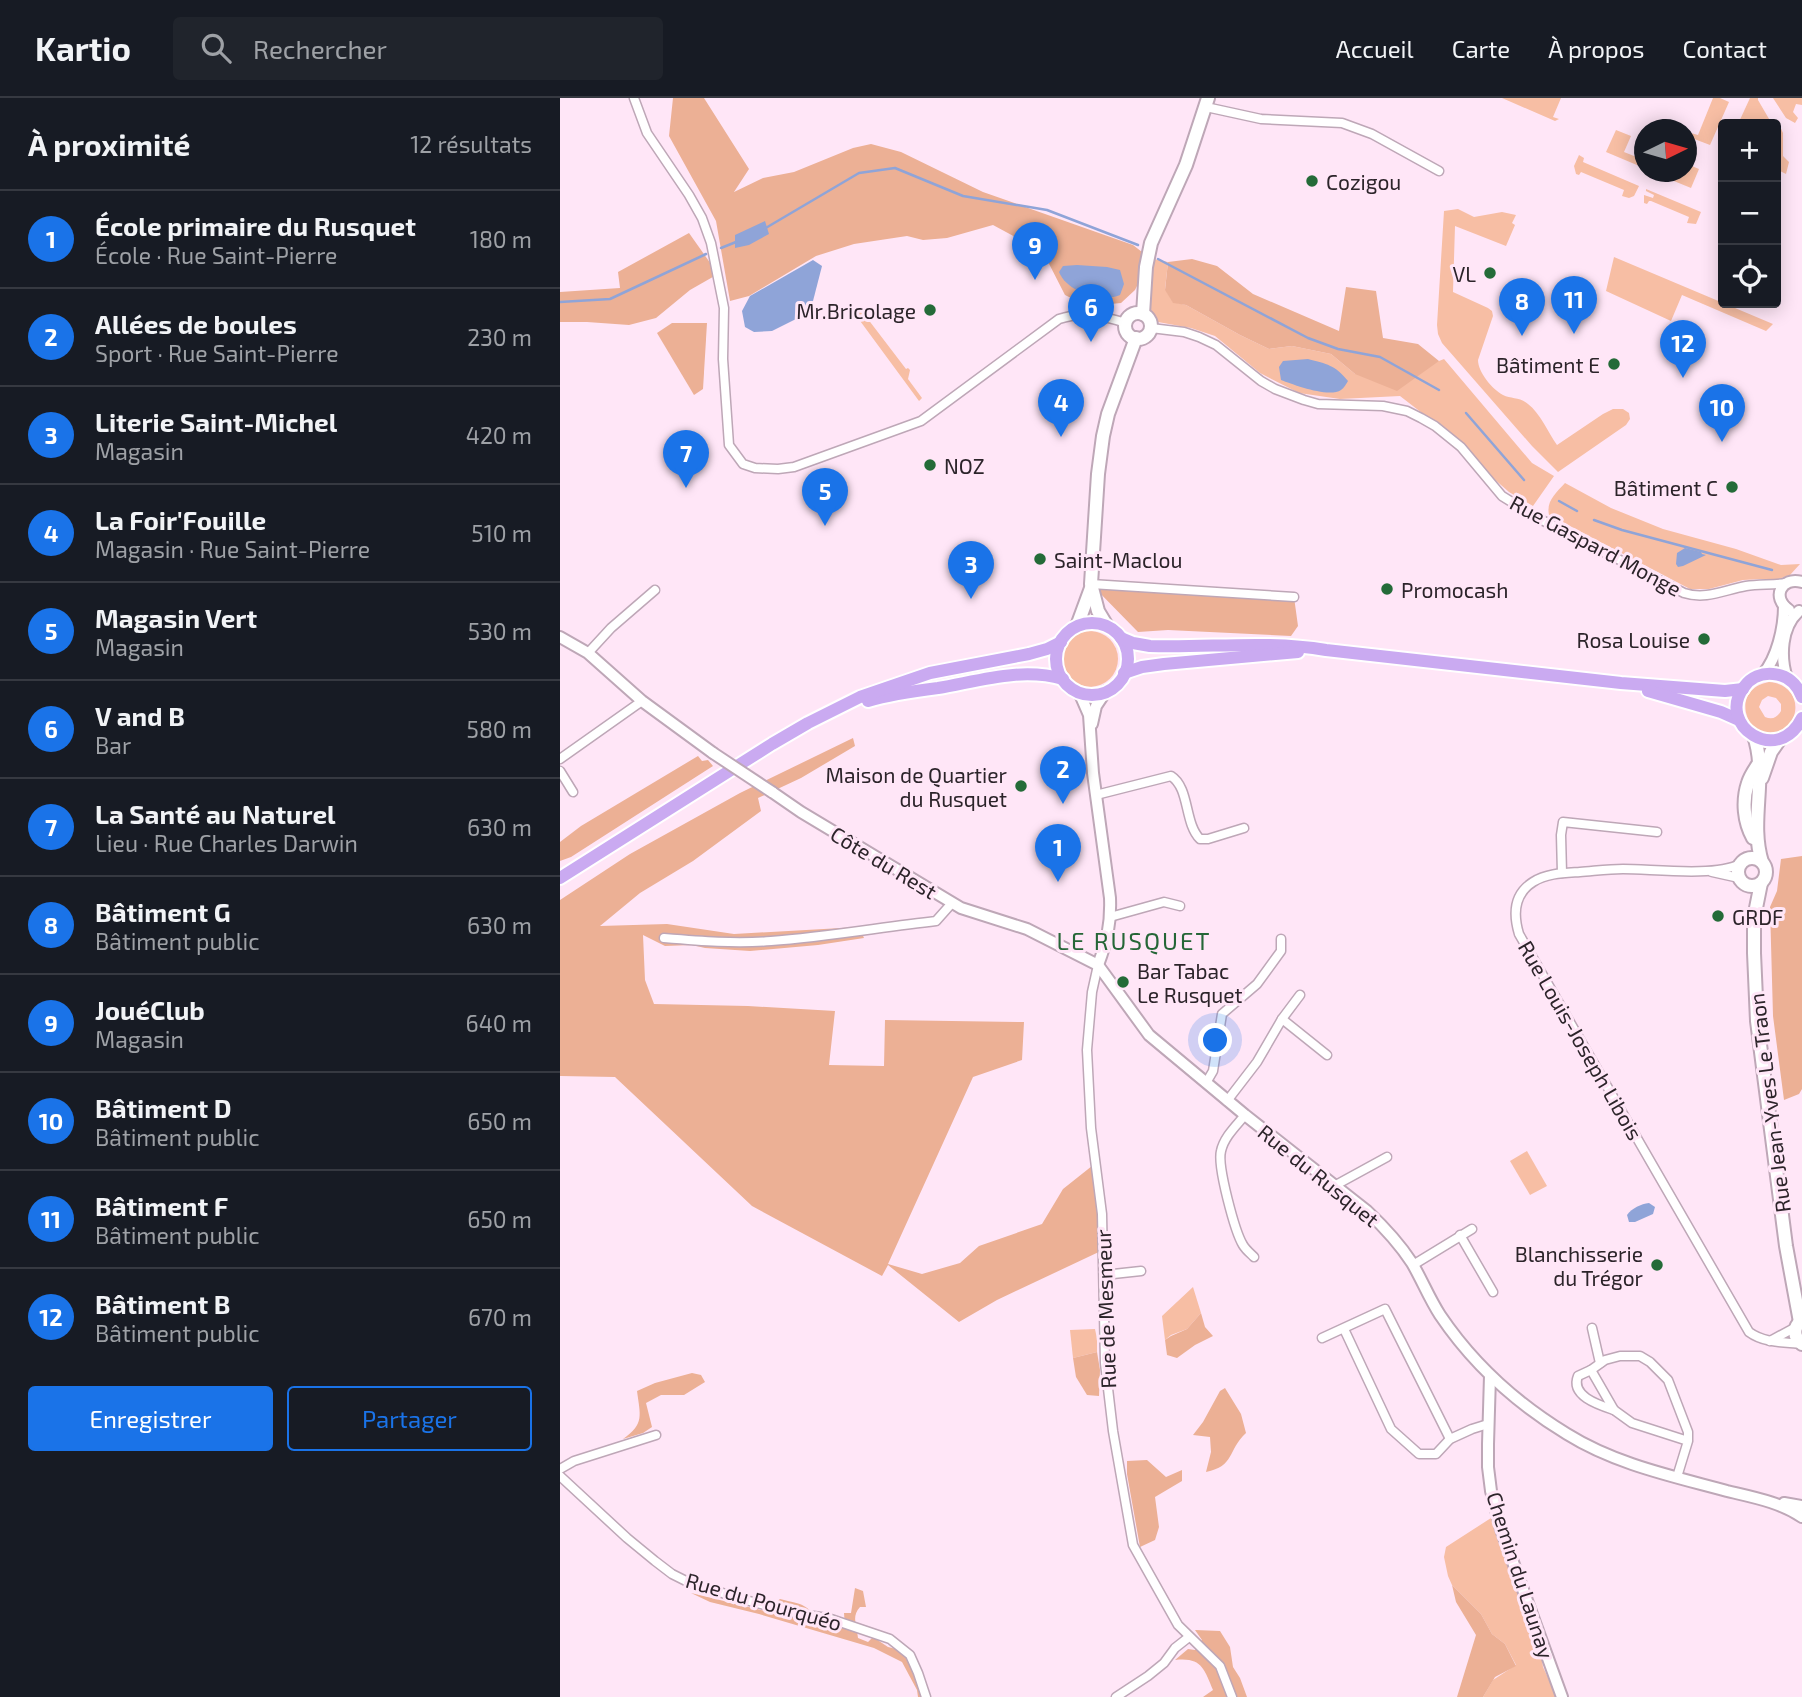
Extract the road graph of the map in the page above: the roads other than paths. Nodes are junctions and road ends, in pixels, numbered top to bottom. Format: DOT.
graph roads {
  1 [pos="634,98"];
  2 [pos="1207,102"];
  3 [pos="1438,171"];
  4 [pos="1143,314"];
  5 [pos="1126,323"];
  6 [pos="1151,327"];
  7 [pos="1136,338"];
  8 [pos="1796,580"];
  9 [pos="1091,584"];
  10 [pos="1758,585"];
  11 [pos="656,590"];
  12 [pos="1294,597"];
  13 [pos="1782,602"];
  14 [pos="1800,610"];
  15 [pos="1077,626"];
  16 [pos="1107,626"];
  17 [pos="560,637"];
  18 [pos="1121,638"];
  19 [pos="1061,642"];
  20 [pos="1326,650"];
  21 [pos="588,653"];
  22 [pos="1124,673"];
  23 [pos="1763,674"];
  24 [pos="1787,678"];
  25 [pos="1063,679"];
  26 [pos="1621,682"];
  27 [pos="1742,689"];
  28 [pos="1106,691"];
  29 [pos="1079,692"];
  30 [pos="1802,695"];
  31 [pos="642,701"];
  32 [pos="834,711"];
  33 [pos="1740,720"];
  34 [pos="1801,723"];
  35 [pos="1090,730"];
  36 [pos="1754,737"];
  37 [pos="1780,739"];
  38 [pos="560,759"];
  39 [pos="1759,762"];
  40 [pos="560,771"];
  41 [pos="1760,785"];
  42 [pos="573,792"];
  43 [pos="1096,795"];
  44 [pos="1244,828"];
  45 [pos="1657,832"];
  46 [pos="1755,833"];
  47 [pos="1744,861"];
  48 [pos="1762,862"];
  49 [pos="1709,871"];
  50 [pos="1562,873"];
  51 [pos="560,878"];
  52 [pos="1743,882"];
  53 [pos="1761,883"];
  54 [pos="952,903"];
  55 [pos="1180,906"];
  56 [pos="1110,917"];
  57 [pos="1754,918"];
  58 [pos="664,939"];
  59 [pos="1280,939"];
  60 [pos="1098,965"];
  61 [pos="1300,995"];
  62 [pos="1282,1019"];
  63 [pos="1327,1055"];
  64 [pos="1206,1083"];
  65 [pos="1227,1101"];
  66 [pos="1245,1115"];
  67 [pos="1387,1157"];
  68 [pos="1334,1186"];
  69 [pos="1472,1229"];
  70 [pos="1460,1236"];
  71 [pos="1254,1257"];
  72 [pos="1413,1265"];
  73 [pos="1141,1271"];
  74 [pos="1104,1275"];
  75 [pos="1793,1282"];
  76 [pos="1493,1292"];
  77 [pos="1802,1303"];
  78 [pos="1799,1323"];
  79 [pos="1592,1328"];
  80 [pos="1344,1329"];
  81 [pos="1322,1338"];
  82 [pos="1770,1341"];
  83 [pos="1801,1344"];
  84 [pos="1600,1363"];
  85 [pos="1591,1370"];
  86 [pos="1490,1376"];
  87 [pos="1505,1390"];
  88 [pos="1489,1410"];
  89 [pos="1614,1410"];
  90 [pos="1488,1424"];
  91 [pos="656,1435"];
  92 [pos="1450,1440"];
  93 [pos="1688,1441"];
  94 [pos="560,1469"];
  95 [pos="560,1476"];
  96 [pos="1676,1477"];
  97 [pos="1770,1502"];
  98 [pos="1802,1506"];
  99 [pos="1802,1517"];
  100 [pos="1189,1637"];
  101 [pos="926,1697"];
  102 [pos="1116,1697"];
  103 [pos="1232,1697"];
  104 [pos="1562,1697"];
  1 -- 5 [label="street"];
  2 -- 3 [label="street"];
  2 -- 4 [label="main road"];
  4 -- 5 [label="main road"];
  4 -- 6 [label="main road"];
  5 -- 7 [label="main road"];
  6 -- 7 [label="main road"];
  6 -- 10 [label="street, Rue Gaspard Monge"];
  7 -- 9 [label="main road"];
  8 -- 10 [label="street, Rue Gaspard Monge"];
  8 -- 13 [label="street"];
  9 -- 12 [label="street"];
  9 -- 15 [label="main road"];
  9 -- 16 [label="main road"];
  10 -- 13 [label="street"];
  11 -- 21 [label="street"];
  13 -- 14 [label="street"];
  13 -- 23 [label="street"];
  14 -- 24 [label="street"];
  15 -- 16 [label="main road"];
  15 -- 19 [label="main road"];
  16 -- 18 [label="main road"];
  17 -- 21 [label="street, Côte du Rest"];
  18 -- 20 [label="main road"];
  18 -- 22 [label="main road"];
  19 -- 25 [label="main road"];
  19 -- 32 [label="main road"];
  20 -- 22 [label="main road"];
  20 -- 26 [label="main road"];
  21 -- 31 [label="street, Côte du Rest"];
  22 -- 28 [label="main road"];
  23 -- 24 [label="main road"];
  23 -- 27 [label="main road"];
  24 -- 30 [label="main road"];
  25 -- 29 [label="main road"];
  25 -- 32 [label="main road"];
  26 -- 27 [label="main road"];
  26 -- 33 [label="main road"];
  27 -- 33 [label="main road"];
  28 -- 29 [label="main road"];
  28 -- 35 [label="street"];
  29 -- 35 [label="street"];
  31 -- 38 [label="street"];
  31 -- 54 [label="street, Côte du Rest, bridge"];
  32 -- 51 [label="main road"];
  33 -- 36 [label="main road"];
  34 -- 37 [label="main road"];
  35 -- 43 [label="street"];
  36 -- 37 [label="main road"];
  36 -- 39 [label="main road"];
  37 -- 41 [label="main road"];
  39 -- 41 [label="main road"];
  39 -- 46 [label="main road"];
  40 -- 42 [label="street"];
  41 -- 46 [label="main road"];
  43 -- 44 [label="street"];
  43 -- 56 [label="street"];
  45 -- 50 [label="street"];
  46 -- 47 [label="main road"];
  46 -- 48 [label="main road"];
  47 -- 48 [label="main road"];
  47 -- 49 [label="street, Rue Louis-Joseph Libois"];
  47 -- 52 [label="main road"];
  48 -- 53 [label="main road"];
  49 -- 50 [label="street, Rue Louis-Joseph Libois"];
  49 -- 52 [label="street, Rue Louis-Joseph Libois"];
  50 -- 82 [label="street, Rue Louis-Joseph Libois"];
  52 -- 53 [label="main road"];
  52 -- 57 [label="main road"];
  53 -- 57 [label="main road, Rue Jean-Yves Le Traon"];
  54 -- 58 [label="street"];
  54 -- 60 [label="street, Côte du Rest"];
  55 -- 56 [label="street"];
  56 -- 60 [label="street"];
  57 -- 75 [label="main road, Rue Jean-Yves Le Traon"];
  59 -- 64 [label="street"];
  60 -- 64 [label="street, Rue du Rusquet"];
  60 -- 74 [label="street, Rue de Mesmeur"];
  61 -- 62 [label="street"];
  62 -- 63 [label="street"];
  62 -- 65 [label="street"];
  64 -- 65 [label="street, Rue du Rusquet"];
  65 -- 66 [label="street, Rue du Rusquet"];
  66 -- 68 [label="street, Rue du Rusquet"];
  66 -- 71 [label="street"];
  67 -- 68 [label="street"];
  68 -- 72 [label="street, Rue du Rusquet"];
  69 -- 70 [label="street"];
  70 -- 72 [label="street"];
  70 -- 76 [label="street"];
  72 -- 86 [label="street, Rue du Rusquet"];
  73 -- 74 [label="street"];
  74 -- 100 [label="street, Rue de Mesmeur"];
  75 -- 77 [label="main road"];
  75 -- 78 [label="main road, Rue Jean-Yves Le Traon"];
  78 -- 82 [label="street"];
  78 -- 83 [label="main road, Rue Jean-Yves Le Traon"];
  79 -- 84 [label="street"];
  80 -- 81 [label="street"];
  80 -- 92 [label="street"];
  80 -- 92 [label="street"];
  82 -- 83 [label="street"];
  84 -- 85 [label="street"];
  84 -- 93 [label="street"];
  85 -- 89 [label="street"];
  85 -- 89 [label="street"];
  86 -- 87 [label="street, Rue du Rusquet"];
  86 -- 88 [label="street, Chemin du Launay"];
  87 -- 88 [label="street"];
  87 -- 96 [label="street, Rue du Rusquet"];
  88 -- 90 [label="street, Chemin du Launay"];
  89 -- 93 [label="street"];
  90 -- 92 [label="street"];
  90 -- 104 [label="street, Chemin du Launay"];
  91 -- 94 [label="street"];
  93 -- 96 [label="street"];
  95 -- 101 [label="street, Rue du Pourquéo"];
  96 -- 97 [label="street, Rue du Rusquet"];
  97 -- 98 [label="street"];
  97 -- 99 [label="street"];
  100 -- 102 [label="street"];
  100 -- 103 [label="street, Rue de Mesmeur"];
}
